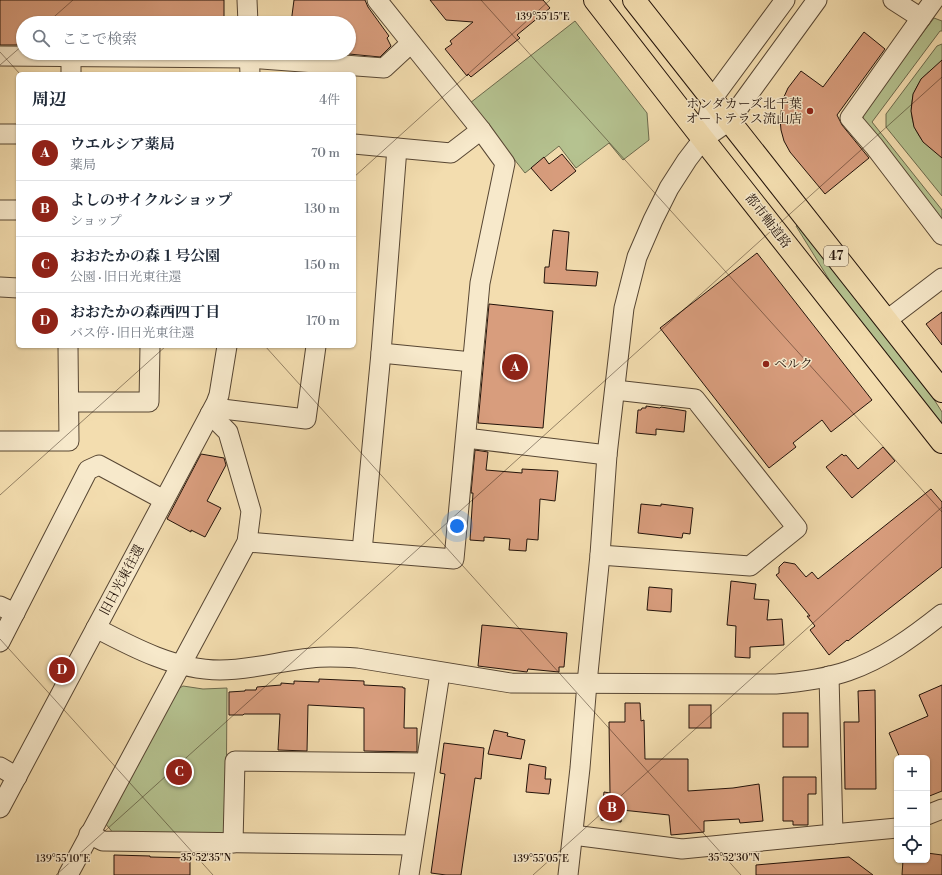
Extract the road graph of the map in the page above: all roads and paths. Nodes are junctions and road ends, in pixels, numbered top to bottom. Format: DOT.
graph roads {
  1 [pos="247,0"];
  2 [pos="377,0"];
  3 [pos="595,0"];
  4 [pos="634,0"];
  5 [pos="785,0"];
  6 [pos="817,0"];
  7 [pos="893,0"];
  8 [pos="934,0"];
  9 [pos="248,16"];
  10 [pos="922,18"];
  11 [pos="411,43"];
  12 [pos="0,56"];
  13 [pos="16,58"];
  14 [pos="28,60"];
  15 [pos="249,62"];
  16 [pos="71,66"];
  17 [pos="712,99"];
  18 [pos="729,121"];
  19 [pos="481,130"];
  20 [pos="0,134"];
  21 [pos="16,134"];
  22 [pos="703,139"];
  23 [pos="356,144"];
  24 [pos="397,148"];
  25 [pos="0,210"];
  26 [pos="16,210"];
  27 [pos="942,235"];
  28 [pos="942,278"];
  29 [pos="0,287"];
  30 [pos="16,288"];
  31 [pos="887,320"];
  32 [pos="68,348"];
  33 [pos="150,348"];
  34 [pos="227,348"];
  35 [pos="316,348"];
  36 [pos="381,353"];
  37 [pos="472,362"];
  38 [pos="615,390"];
  39 [pos="942,391"];
  40 [pos="69,402"];
  41 [pos="212,411"];
  42 [pos="466,438"];
  43 [pos="0,441"];
  44 [pos="942,442"];
  45 [pos="607,455"];
  46 [pos="164,500"];
  47 [pos="247,542"];
  48 [pos="362,551"];
  49 [pos="600,555"];
  50 [pos="8,610"];
  51 [pos="942,614"];
  52 [pos="96,628"];
  53 [pos="0,642"];
  54 [pos="181,664"];
  55 [pos="440,673"];
  56 [pos="829,676"];
  57 [pos="587,683"];
  58 [pos="425,763"];
  59 [pos="0,767"];
  60 [pos="17,777"];
  61 [pos="0,808"];
  62 [pos="942,808"];
  63 [pos="930,814"];
  64 [pos="894,828"];
  65 [pos="89,834"];
  66 [pos="833,834"];
  67 [pos="573,835"];
  68 [pos="233,844"];
  69 [pos="413,845"];
  70 [pos="68,875"];
  71 [pos="409,875"];
  72 [pos="568,875"];
  1 -- 9 [label="street"];
  2 -- 11 [label="street"];
  3 -- 22 [label="main road, 都市軸道路 / 47"];
  4 -- 17 [label="main road, 47"];
  5 -- 17 [label="street"];
  6 -- 18 [label="street"];
  7 -- 10 [label="street"];
  8 -- 10 [label="street"];
  10 -- 27 [label="street"];
  11 -- 15 [label="street"];
  11 -- 19 [label="street"];
  12 -- 13 [label="street"];
  14 -- 16 [label="street"];
  15 -- 16 [label="street"];
  17 -- 18 [label="main road, 47"];
  17 -- 22 [label="street"];
  18 -- 22 [label="street"];
  18 -- 31 [label="main road, 47"];
  19 -- 24 [label="street"];
  19 -- 37 [label="street"];
  20 -- 21 [label="street"];
  22 -- 38 [label="street"];
  22 -- 44 [label="main road, 都市軸道路 / 47"];
  23 -- 24 [label="street"];
  24 -- 36 [label="street"];
  25 -- 26 [label="street"];
  28 -- 31 [label="street"];
  29 -- 30 [label="street"];
  31 -- 39 [label="main road, 47"];
  32 -- 40 [label="street"];
  33 -- 40 [label="street"];
  34 -- 41 [label="street, 旧日光東往還"];
  35 -- 41 [label="street"];
  36 -- 37 [label="street"];
  36 -- 48 [label="street"];
  37 -- 42 [label="street"];
  38 -- 45 [label="street"];
  38 -- 49 [label="street"];
  40 -- 43 [label="street"];
  41 -- 46 [label="street, 旧日光東往還"];
  41 -- 47 [label="street"];
  42 -- 45 [label="street"];
  42 -- 48 [label="street"];
  45 -- 49 [label="street"];
  46 -- 50 [label="street"];
  46 -- 52 [label="street, 旧日光東往還"];
  47 -- 48 [label="street"];
  47 -- 54 [label="street"];
  49 -- 57 [label="street"];
  50 -- 53 [label="street"];
  51 -- 56 [label="street"];
  52 -- 54 [label="street"];
  52 -- 60 [label="street, 旧日光東往還"];
  54 -- 55 [label="street"];
  54 -- 65 [label="street"];
  55 -- 57 [label="street"];
  55 -- 58 [label="street"];
  56 -- 57 [label="street"];
  56 -- 66 [label="street"];
  57 -- 67 [label="street"];
  58 -- 68 [label="street"];
  58 -- 69 [label="street"];
  59 -- 60 [label="street"];
  60 -- 61 [label="street, 旧日光東往還"];
  62 -- 63 [label="street"];
  64 -- 66 [label="street"];
  65 -- 68 [label="street"];
  65 -- 70 [label="street"];
  66 -- 67 [label="street"];
  67 -- 72 [label="street"];
  68 -- 69 [label="street"];
  69 -- 71 [label="street"];
}
